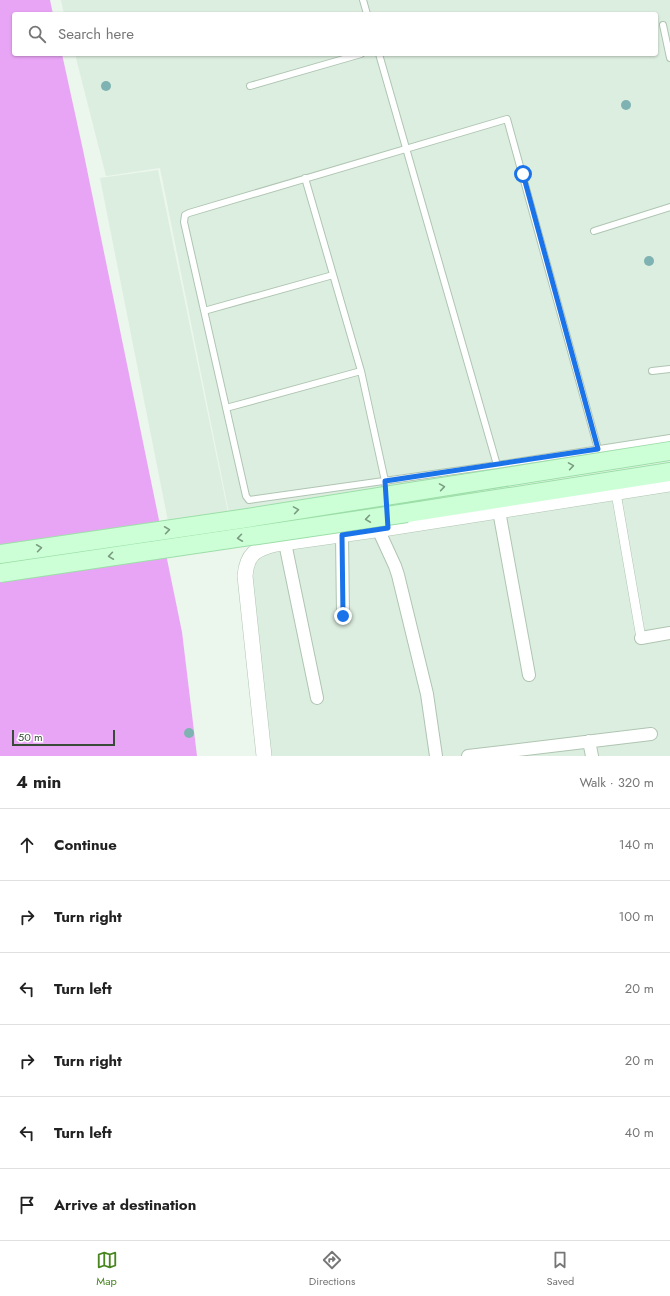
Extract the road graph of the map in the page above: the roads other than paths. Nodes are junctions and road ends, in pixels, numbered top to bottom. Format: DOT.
graph roads {
  1 [pos="363,0"];
  2 [pos="366,12"];
  3 [pos="663,25"];
  4 [pos="354,56"];
  5 [pos="380,56"];
  6 [pos="670,58"];
  7 [pos="250,86"];
  8 [pos="407,148"];
  9 [pos="305,178"];
  10 [pos="670,207"];
  11 [pos="594,231"];
  12 [pos="333,275"];
  13 [pos="204,311"];
  14 [pos="670,369"];
  15 [pos="361,371"];
  16 [pos="652,371"];
  17 [pos="226,408"];
  18 [pos="670,438"];
  19 [pos="598,449"];
  20 [pos="670,450"];
  21 [pos="497,465"];
  22 [pos="670,472"];
  23 [pos="385,481"];
  24 [pos="670,484"];
  25 [pos="616,493"];
  26 [pos="499,511"];
  27 [pos="383,529"];
  28 [pos="342,535"];
  29 [pos="285,543"];
  30 [pos="0,554"];
  31 [pos="0,572"];
  32 [pos="343,616"];
  33 [pos="670,633"];
  34 [pos="641,638"];
  35 [pos="529,674"];
  36 [pos="317,698"];
  37 [pos="651,734"];
  38 [pos="589,741"];
  39 [pos="264,756"];
  40 [pos="436,756"];
  41 [pos="468,756"];
  42 [pos="592,756"];
  1 -- 2 [label="lane"];
  3 -- 6 [label="lane"];
  4 -- 7 [label="lane"];
  5 -- 8 [label="lane"];
  8 -- 9 [label="lane"];
  8 -- 19 [label="lane"];
  8 -- 21 [label="lane"];
  9 -- 12 [label="lane"];
  9 -- 13 [label="lane"];
  10 -- 11 [label="lane"];
  12 -- 13 [label="lane"];
  12 -- 15 [label="lane"];
  13 -- 17 [label="lane"];
  14 -- 16 [label="lane"];
  15 -- 17 [label="lane"];
  15 -- 23 [label="lane"];
  17 -- 23 [label="lane"];
  18 -- 19 [label="lane"];
  19 -- 21 [label="lane"];
  30 -- 20 [label="main road, one-way, bridge"];
  21 -- 23 [label="lane"];
  22 -- 31 [label="main road, one-way, bridge"];
  23 -- 27 [label="lane"];
  24 -- 25 [label="street"];
  25 -- 26 [label="street"];
  25 -- 34 [label="street"];
  26 -- 27 [label="street"];
  26 -- 35 [label="street"];
  27 -- 28 [label="street"];
  27 -- 40 [label="street"];
  28 -- 29 [label="street"];
  28 -- 32 [label="street"];
  29 -- 36 [label="street"];
  29 -- 39 [label="street"];
  33 -- 34 [label="street"];
  37 -- 38 [label="street"];
  38 -- 41 [label="street"];
  38 -- 42 [label="street"];
}
